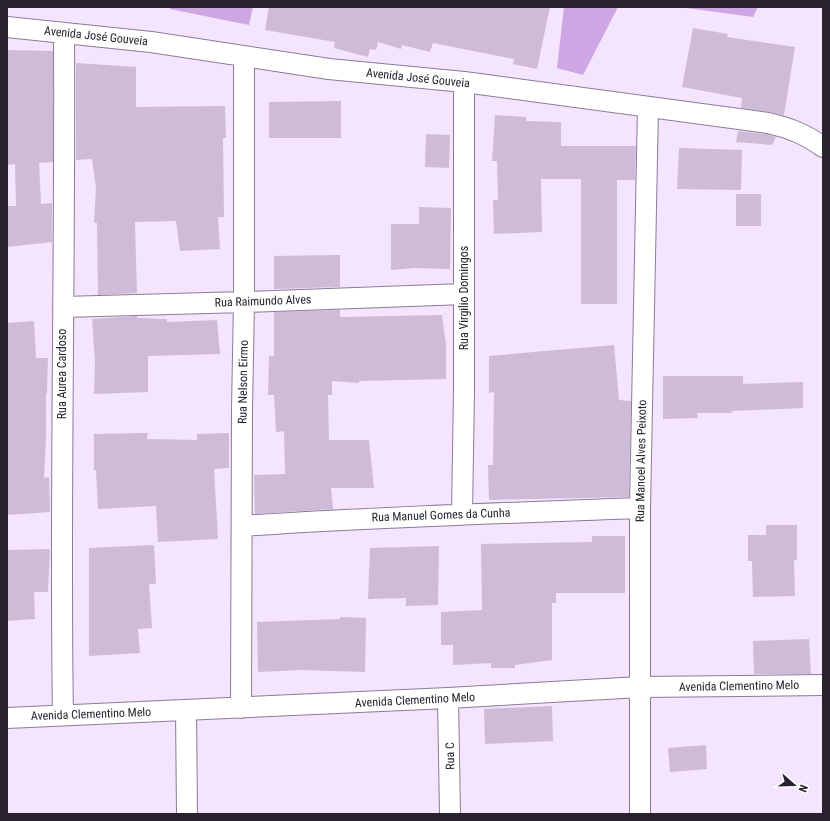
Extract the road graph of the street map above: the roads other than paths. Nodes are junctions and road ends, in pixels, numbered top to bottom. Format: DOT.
graph roads {
  1 [pos="7,27"];
  2 [pos="64,33"];
  3 [pos="244,57"];
  4 [pos="464,82"];
  5 [pos="648,107"];
  6 [pos="823,147"];
  7 [pos="464,294"];
  8 [pos="244,302"];
  9 [pos="63,307"];
  10 [pos="640,508"];
  11 [pos="462,514"];
  12 [pos="242,526"];
  13 [pos="823,685"];
  14 [pos="640,687"];
  15 [pos="448,698"];
  16 [pos="241,708"];
  17 [pos="186,710"];
  18 [pos="63,715"];
  19 [pos="7,718"];
  20 [pos="187,814"];
  21 [pos="450,814"];
  22 [pos="640,814"];
  1 -- 2 [label="street, Avenida José Gouveia"];
  2 -- 3 [label="street, Avenida José Gouveia"];
  2 -- 9 [label="street, Rua Aurea Cardoso"];
  3 -- 4 [label="street, Avenida José Gouveia"];
  3 -- 8 [label="street, Rua Nelson Eirmo"];
  4 -- 5 [label="street, Avenida José Gouveia"];
  4 -- 7 [label="street, Rua Virgilio Domingos"];
  5 -- 6 [label="street, Avenida José Gouveia"];
  5 -- 10 [label="street, Rua Manoel Alves Peixoto"];
  7 -- 8 [label="street, Rua Raimundo Alves"];
  7 -- 11 [label="street, Rua Virgilio Domingos"];
  8 -- 9 [label="street, Rua Raimundo Alves"];
  8 -- 12 [label="street, Rua Nelson Eirmo"];
  9 -- 18 [label="street, Rua Aurea Cardoso"];
  10 -- 11 [label="street, Rua Manuel Gomes da Cunha"];
  10 -- 14 [label="street, Rua Manoel Alves Peixoto"];
  11 -- 12 [label="street, Rua Manuel Gomes da Cunha"];
  12 -- 16 [label="street, Rua Nelson Eirmo"];
  13 -- 14 [label="street, Avenida Clementino Melo"];
  14 -- 15 [label="street, Avenida Clementino Melo"];
  14 -- 22 [label="street, Rua Manoel Alves Peixoto"];
  15 -- 16 [label="street, Avenida Clementino Melo"];
  15 -- 21 [label="street, Rua C"];
  16 -- 17 [label="street, Avenida Clementino Melo"];
  17 -- 18 [label="street, Avenida Clementino Melo"];
  17 -- 20 [label="street"];
  18 -- 19 [label="street, Avenida Clementino Melo"];
}
